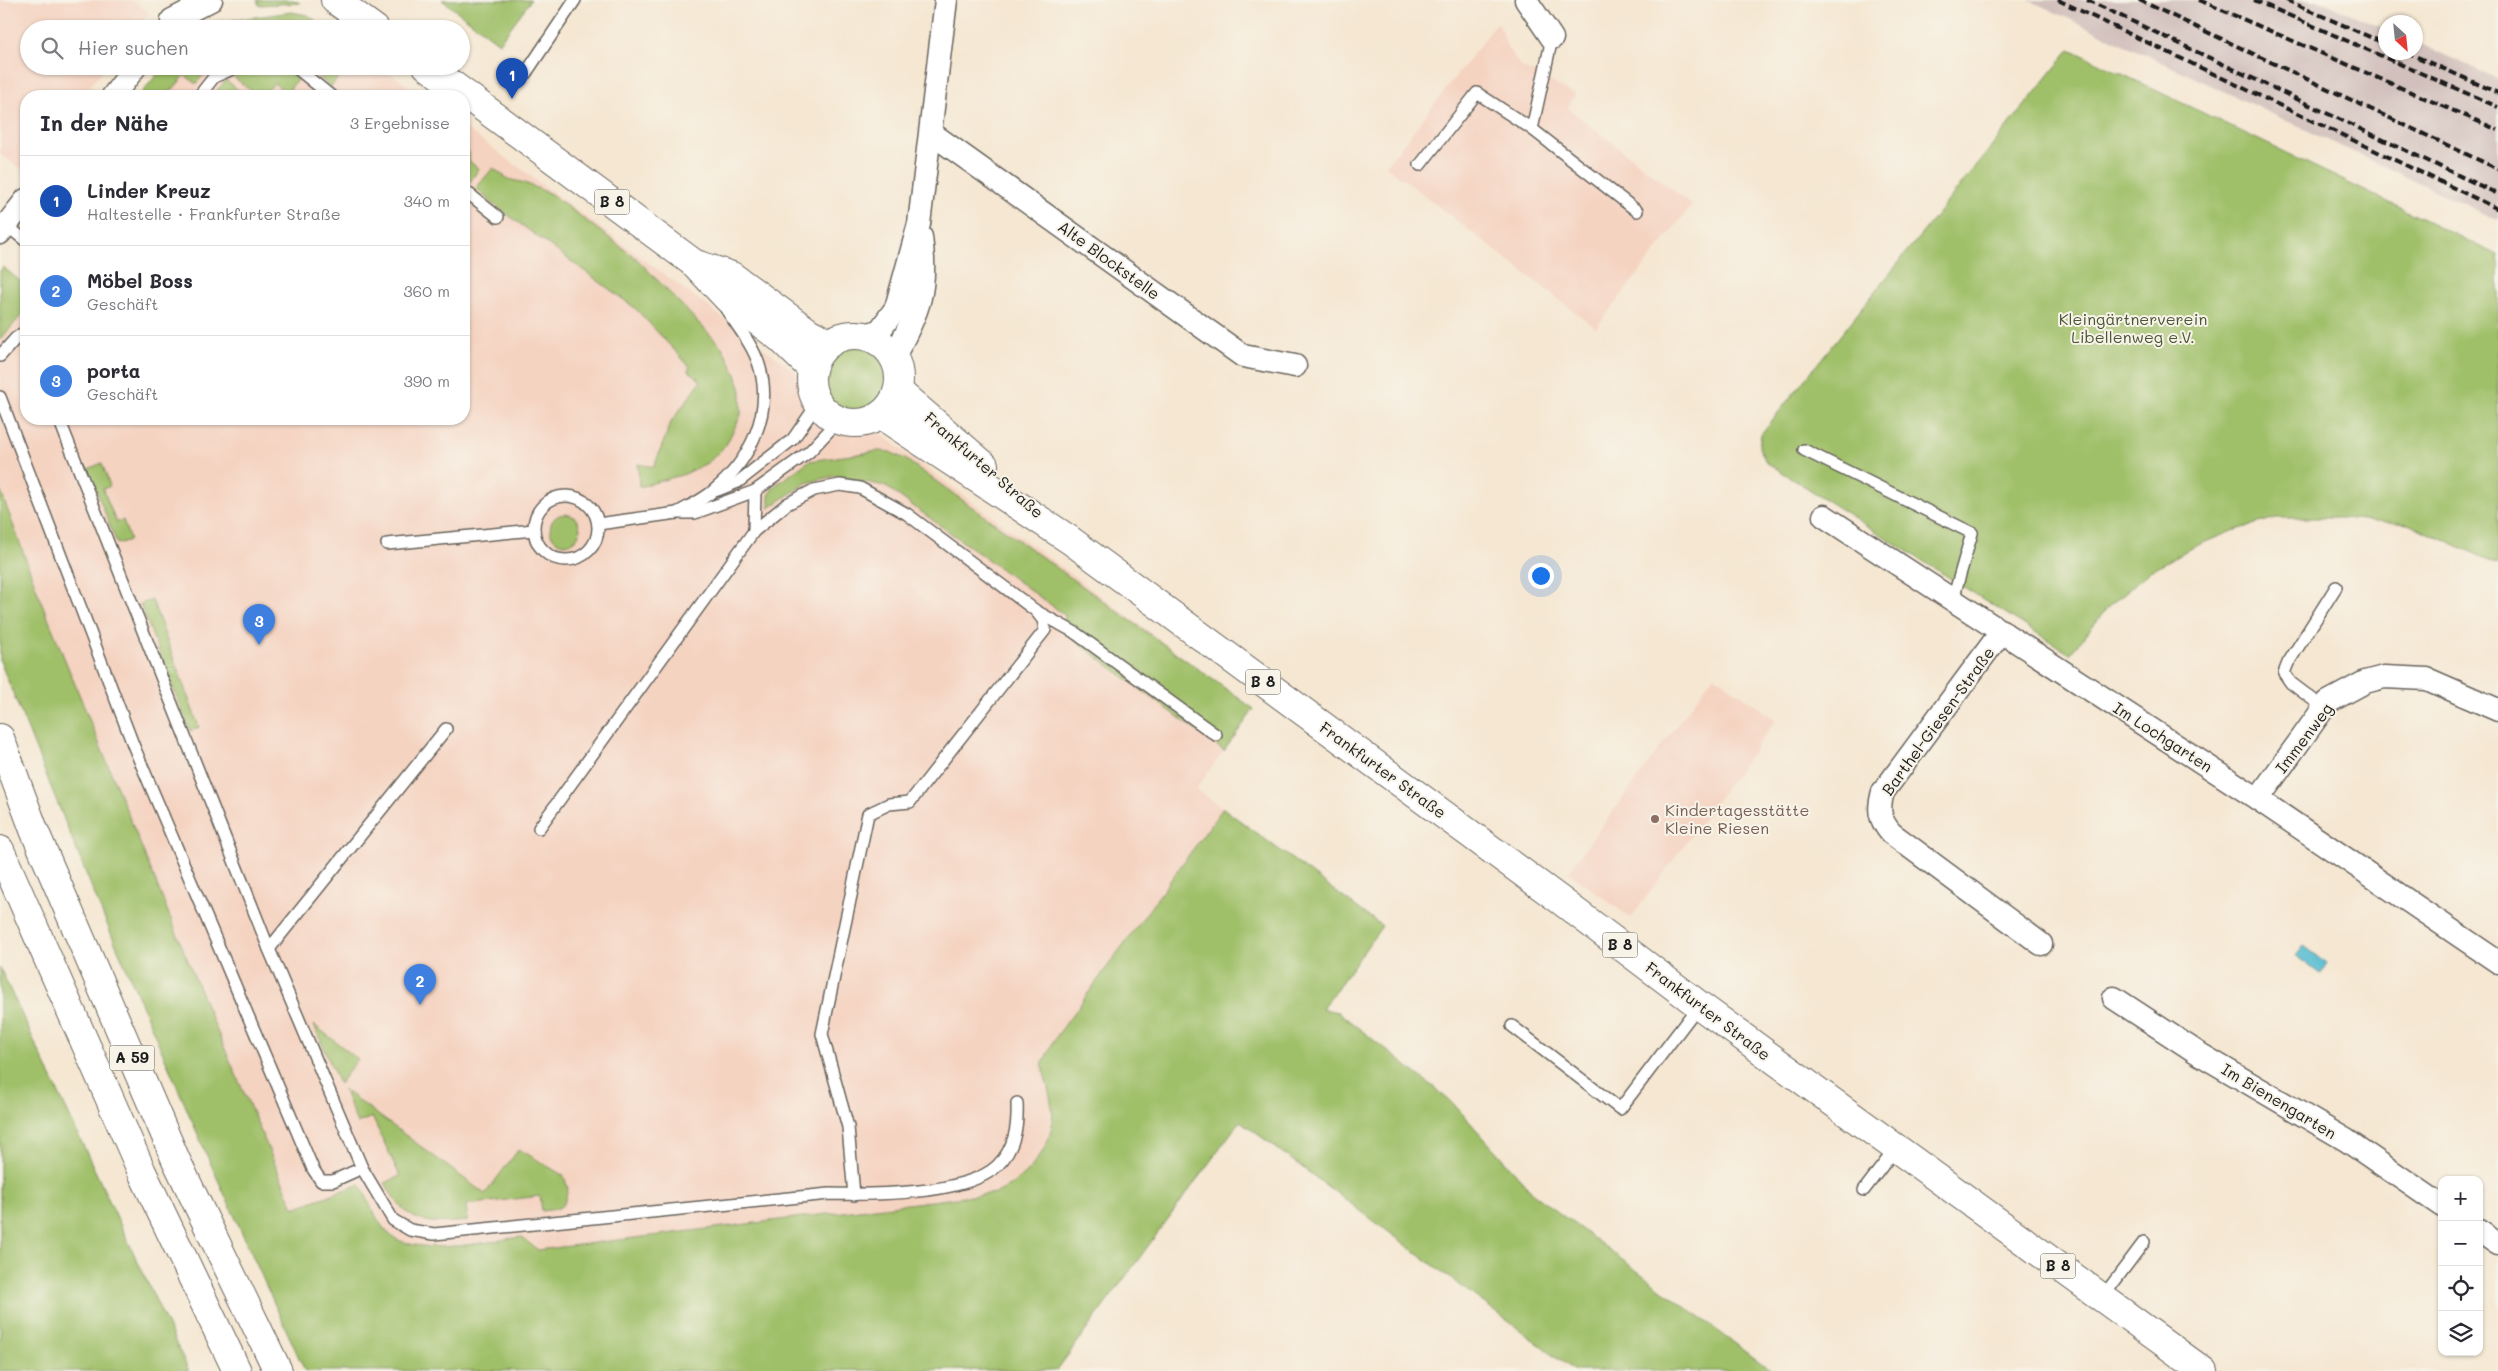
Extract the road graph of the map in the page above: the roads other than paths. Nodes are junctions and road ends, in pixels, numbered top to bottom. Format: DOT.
graph roads {
  1 [pos="188,0"];
  2 [pos="211,0"];
  3 [pos="334,0"];
  4 [pos="575,0"];
  5 [pos="946,0"];
  6 [pos="1526,0"];
  7 [pos="172,20"];
  8 [pos="176,20"];
  9 [pos="362,20"];
  10 [pos="1552,38"];
  11 [pos="526,73"];
  12 [pos="129,75"];
  13 [pos="219,75"];
  14 [pos="305,75"];
  15 [pos="439,75"];
  16 [pos="118,90"];
  17 [pos="204,90"];
  18 [pos="324,90"];
  19 [pos="459,90"];
  20 [pos="470,98"];
  21 [pos="1532,129"];
  22 [pos="931,133"];
  23 [pos="1420,164"];
  24 [pos="470,195"];
  25 [pos="20,208"];
  26 [pos="1637,211"];
  27 [pos="498,217"];
  28 [pos="919,224"];
  29 [pos="3,229"];
  30 [pos="20,238"];
  31 [pos="695,264"];
  32 [pos="20,335"];
  33 [pos="865,336"];
  34 [pos="830,342"];
  35 [pos="0,356"];
  36 [pos="894,356"];
  37 [pos="1295,366"];
  38 [pos="812,369"];
  39 [pos="898,391"];
  40 [pos="0,397"];
  41 [pos="818,403"];
  42 [pos="881,414"];
  43 [pos="839,420"];
  44 [pos="61,425"];
  45 [pos="1804,450"];
  46 [pos="754,490"];
  47 [pos="712,492"];
  48 [pos="677,513"];
  49 [pos="1824,516"];
  50 [pos="598,524"];
  51 [pos="534,530"];
  52 [pos="754,531"];
  53 [pos="1070,540"];
  54 [pos="387,544"];
  55 [pos="2336,587"];
  56 [pos="1953,599"];
  57 [pos="1036,611"];
  58 [pos="2002,631"];
  59 [pos="2324,708"];
  60 [pos="2498,710"];
  61 [pos="446,729"];
  62 [pos="1216,736"];
  63 [pos="0,738"];
  64 [pos="2258,799"];
  65 [pos="539,828"];
  66 [pos="0,850"];
  67 [pos="2041,944"];
  68 [pos="269,949"];
  69 [pos="2498,962"];
  70 [pos="2114,998"];
  71 [pos="1700,1005"];
  72 [pos="1512,1026"];
  73 [pos="1016,1103"];
  74 [pos="1896,1148"];
  75 [pos="362,1168"];
  76 [pos="1864,1190"];
  77 [pos="854,1195"];
  78 [pos="2438,1203"];
  79 [pos="2483,1234"];
  80 [pos="2144,1242"];
  81 [pos="2498,1244"];
  82 [pos="2102,1298"];
  83 [pos="237,1371"];
  84 [pos="278,1371"];
  85 [pos="2203,1371"];
  1 -- 7 [label="street"];
  2 -- 8 [label="street"];
  3 -- 9 [label="main road"];
  4 -- 11 [label="lane"];
  5 -- 22 [label="street"];
  6 -- 10 [label="street"];
  10 -- 21 [label="lane"];
  12 -- 16 [label="street"];
  13 -- 17 [label="lane"];
  14 -- 18 [label="lane"];
  15 -- 19 [label="main road, B 8"];
  20 -- 31 [label="main road, B 8"];
  21 -- 23 [label="lane"];
  21 -- 26 [label="lane"];
  22 -- 28 [label="street"];
  22 -- 37 [label="street, Alte Blockstelle"];
  24 -- 27 [label="lane"];
  25 -- 29 [label="street"];
  28 -- 33 [label="street"];
  28 -- 36 [label="street"];
  29 -- 30 [label="lane"];
  31 -- 34 [label="main road, B 8"];
  31 -- 38 [label="main road, B 8"];
  31 -- 47 [label="lane"];
  32 -- 35 [label="lane"];
  33 -- 34 [label="main road"];
  33 -- 36 [label="main road"];
  34 -- 38 [label="main road"];
  36 -- 39 [label="main road"];
  38 -- 41 [label="main road"];
  39 -- 42 [label="main road"];
  39 -- 53 [label="main road, Frankfurter Straße / B 8"];
  40 -- 75 [label="lane"];
  41 -- 43 [label="main road"];
  41 -- 47 [label="lane"];
  42 -- 43 [label="main road"];
  42 -- 53 [label="main road, Frankfurter Straße / B 8"];
  43 -- 46 [label="lane"];
  44 -- 68 [label="lane"];
  45 -- 56 [label="lane"];
  46 -- 48 [label="lane"];
  46 -- 52 [label="lane"];
  47 -- 48 [label="lane"];
  48 -- 50 [label="lane"];
  49 -- 56 [label="street, Im Lochgarten"];
  50 -- 51 [label="lane"];
  50 -- 51 [label="lane"];
  51 -- 54 [label="lane"];
  52 -- 57 [label="lane"];
  52 -- 65 [label="lane"];
  53 -- 71 [label="main road, Frankfurter Straße / B 8"];
  55 -- 59 [label="lane"];
  56 -- 58 [label="street, Im Lochgarten"];
  57 -- 62 [label="lane"];
  57 -- 77 [label="lane"];
  58 -- 64 [label="street, Im Lochgarten"];
  58 -- 67 [label="street, Barthel-Giesen-Straße"];
  59 -- 60 [label="street, Immenweg"];
  59 -- 64 [label="street, Immenweg"];
  61 -- 68 [label="lane"];
  63 -- 84 [label="main road, A 59"];
  64 -- 69 [label="street, Im Lochgarten"];
  66 -- 83 [label="main road, A 59"];
  68 -- 75 [label="lane"];
  70 -- 78 [label="street, Im Bienengarten"];
  71 -- 72 [label="lane"];
  71 -- 74 [label="main road, Frankfurter Straße / B 8"];
  73 -- 77 [label="lane"];
  74 -- 76 [label="lane"];
  74 -- 82 [label="main road, Frankfurter Straße / B 8"];
  75 -- 77 [label="lane"];
  79 -- 81 [label="street"];
  80 -- 82 [label="lane"];
  82 -- 85 [label="main road, Frankfurter Straße / B 8"];
}
